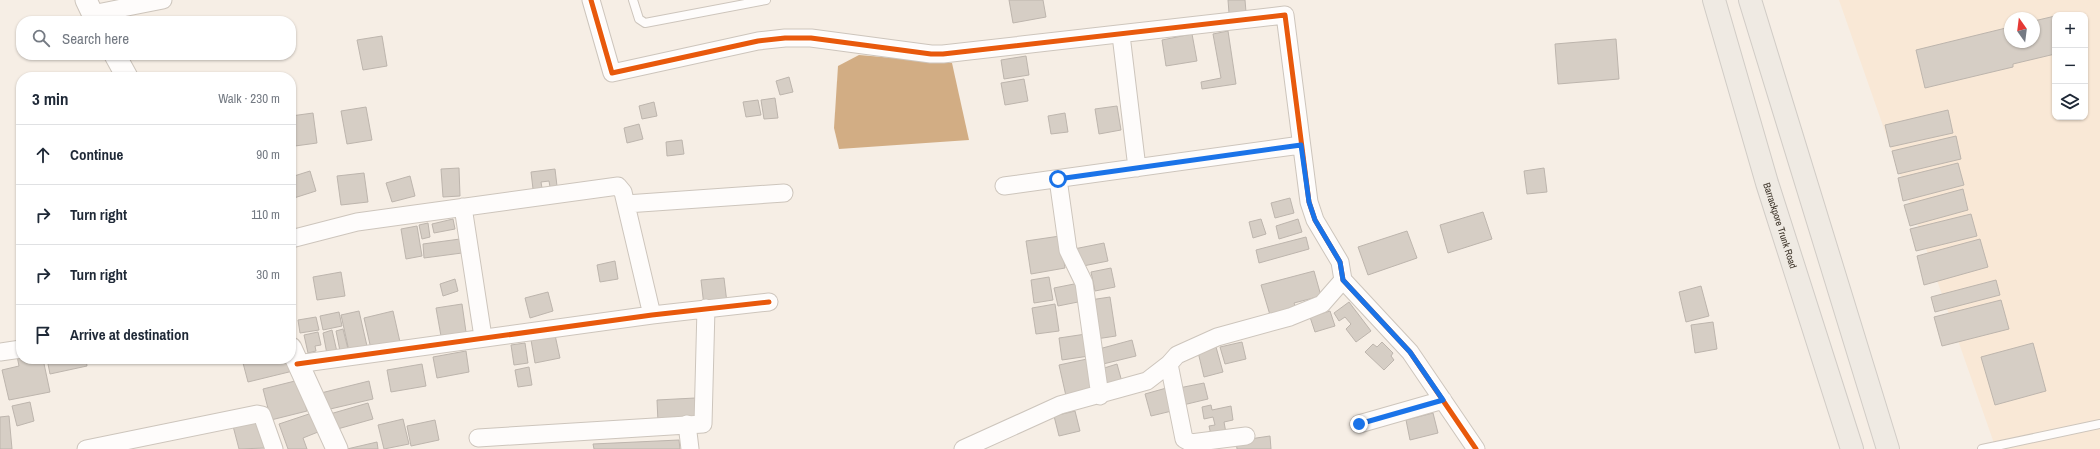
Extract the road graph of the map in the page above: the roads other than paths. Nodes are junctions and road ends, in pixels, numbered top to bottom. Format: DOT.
graph roads {
  1 [pos="162,0"];
  2 [pos="591,0"];
  3 [pos="633,0"];
  4 [pos="766,0"];
  5 [pos="1714,0"];
  6 [pos="1750,0"];
  7 [pos="91,12"];
  8 [pos="1121,35"];
  9 [pos="118,60"];
  10 [pos="124,72"];
  11 [pos="1301,145"];
  12 [pos="1137,168"];
  13 [pos="1058,179"];
  14 [pos="1004,186"];
  15 [pos="784,193"];
  16 [pos="626,204"];
  17 [pos="463,207"];
  18 [pos="296,238"];
  19 [pos="1343,280"];
  20 [pos="770,302"];
  21 [pos="706,308"];
  22 [pos="652,315"];
  23 [pos="483,337"];
  24 [pos="16,350"];
  25 [pos="0,352"];
  26 [pos="296,356"];
  27 [pos="296,360"];
  28 [pos="1169,364"];
  29 [pos="1100,396"];
  30 [pos="1443,400"];
  31 [pos="687,424"];
  32 [pos="1359,424"];
  33 [pos="2100,424"];
  34 [pos="1246,436"];
  35 [pos="478,438"];
  36 [pos="86,449"];
  37 [pos="274,449"];
  38 [pos="337,449"];
  39 [pos="690,449"];
  40 [pos="963,449"];
  41 [pos="1476,449"];
  42 [pos="1852,449"];
  43 [pos="1888,449"];
  44 [pos="1982,449"];
  1 -- 7 [label="street"];
  2 -- 8 [label="street"];
  3 -- 4 [label="lane"];
  5 -- 42 [label="main road, Barrackpore Trunk Road"];
  6 -- 43 [label="main road"];
  8 -- 11 [label="street"];
  8 -- 12 [label="street"];
  9 -- 10 [label="street"];
  11 -- 12 [label="street"];
  11 -- 19 [label="street"];
  12 -- 13 [label="street"];
  13 -- 14 [label="street"];
  13 -- 29 [label="street"];
  15 -- 16 [label="street"];
  16 -- 17 [label="street"];
  16 -- 22 [label="street"];
  17 -- 18 [label="street"];
  17 -- 23 [label="street"];
  19 -- 28 [label="street"];
  19 -- 30 [label="street"];
  20 -- 21 [label="street"];
  21 -- 22 [label="street"];
  21 -- 31 [label="street"];
  22 -- 23 [label="street"];
  23 -- 26 [label="street"];
  24 -- 25 [label="street"];
  27 -- 38 [label="street"];
  28 -- 29 [label="street"];
  28 -- 34 [label="street"];
  29 -- 40 [label="street"];
  30 -- 32 [label="street"];
  30 -- 41 [label="street"];
  31 -- 35 [label="street"];
  31 -- 39 [label="street"];
  33 -- 44 [label="lane"];
  36 -- 37 [label="street"];
}
